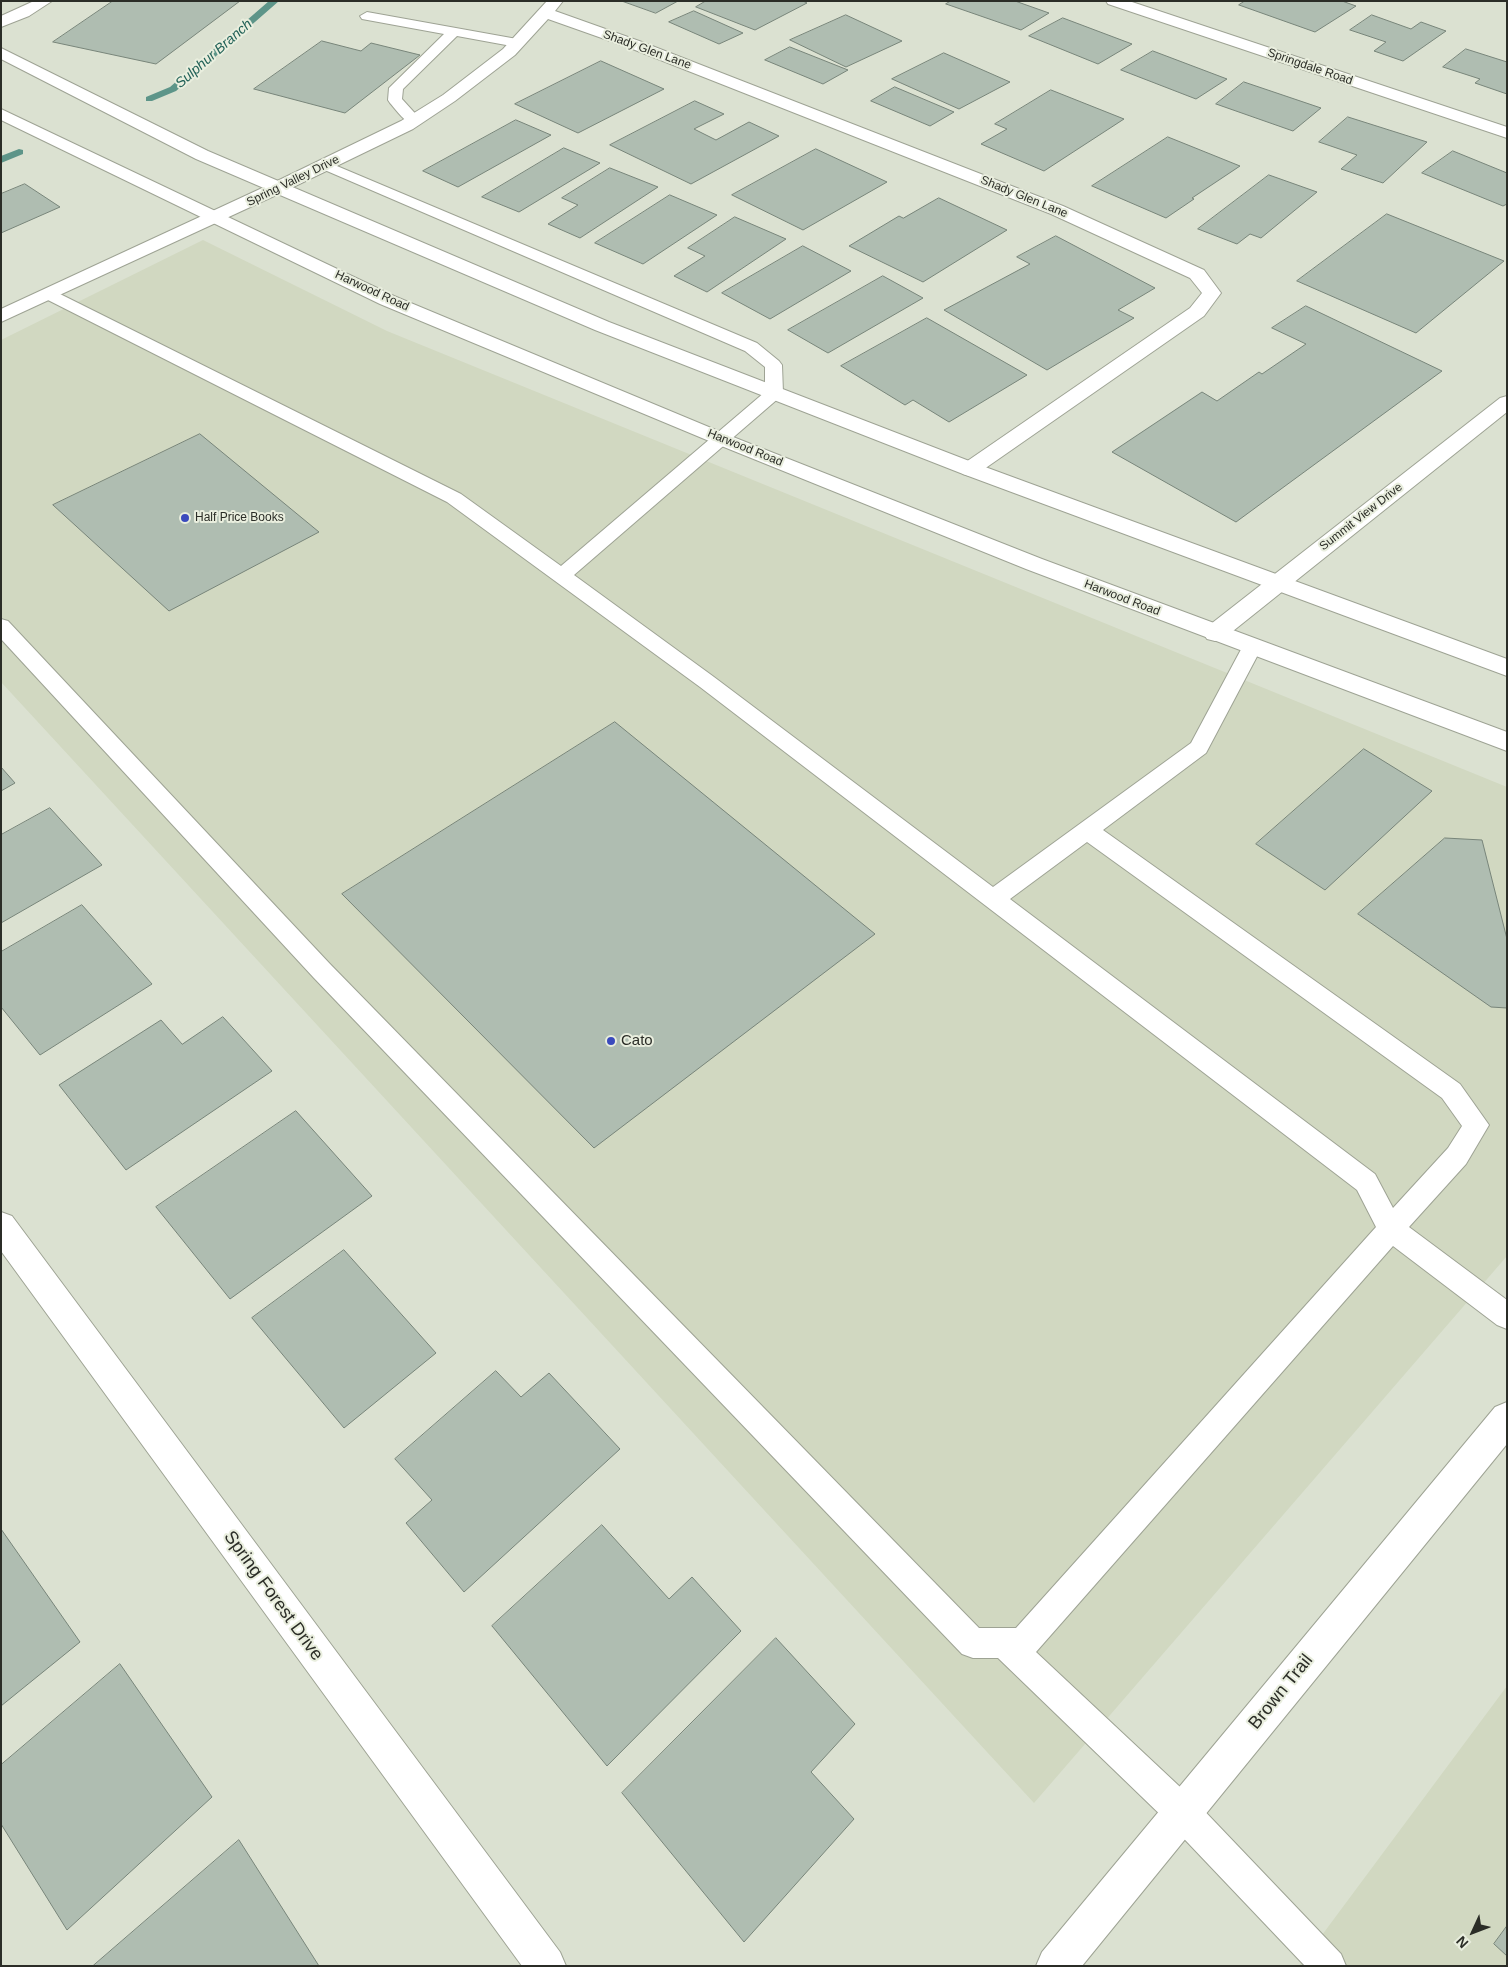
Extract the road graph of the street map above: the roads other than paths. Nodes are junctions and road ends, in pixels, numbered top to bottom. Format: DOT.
graph roads {
  1 [pos="45,1"];
  2 [pos="1113,1"];
  3 [pos="551,7"];
  4 [pos="367,16"];
  5 [pos="1,22"];
  6 [pos="453,33"];
  7 [pos="517,43"];
  8 [pos="1,53"];
  9 [pos="1,114"];
  10 [pos="414,121"];
  11 [pos="1507,133"];
  12 [pos="325,165"];
  13 [pos="279,188"];
  14 [pos="216,217"];
  15 [pos="48,294"];
  16 [pos="1,316"];
  17 [pos="774,393"];
  18 [pos="1507,402"];
  19 [pos="721,439"];
  20 [pos="970,469"];
  21 [pos="561,576"];
  22 [pos="1279,582"];
  23 [pos="1,626"];
  24 [pos="1215,633"];
  25 [pos="1252,647"];
  26 [pos="1507,668"];
  27 [pos="1507,742"];
  28 [pos="1087,830"];
  29 [pos="993,899"];
  30 [pos="1,1226"];
  31 [pos="1391,1229"];
  32 [pos="1507,1316"];
  33 [pos="1507,1418"];
  34 [pos="1004,1643"];
  35 [pos="1182,1812"];
  36 [pos="546,1966"];
  37 [pos="1056,1966"];
  38 [pos="1329,1966"];
  1 -- 5 [label="street"];
  2 -- 11 [label="street, Springdale Road"];
  3 -- 7 [label="street, Spring Valley Drive"];
  3 -- 20 [label="street, Shady Glen Lane"];
  4 -- 6 [label="lane"];
  6 -- 7 [label="lane"];
  6 -- 10 [label="lane"];
  7 -- 10 [label="street, Spring Valley Drive"];
  8 -- 13 [label="street"];
  9 -- 14 [label="street, Harwood Road"];
  10 -- 12 [label="street, Spring Valley Drive"];
  12 -- 13 [label="street, Spring Valley Drive"];
  12 -- 17 [label="lane"];
  13 -- 14 [label="street, Spring Valley Drive"];
  13 -- 17 [label="street"];
  14 -- 15 [label="street, Spring Valley Drive"];
  14 -- 19 [label="street, Harwood Road"];
  15 -- 16 [label="street, Spring Valley Drive"];
  15 -- 21 [label="lane"];
  17 -- 19 [label="lane"];
  17 -- 20 [label="street"];
  18 -- 22 [label="street, Summit View Drive"];
  19 -- 21 [label="lane"];
  19 -- 24 [label="street, Harwood Road"];
  20 -- 22 [label="street"];
  21 -- 29 [label="lane"];
  22 -- 24 [label="street, Summit View Drive"];
  22 -- 26 [label="street"];
  23 -- 34 [label="lane"];
  24 -- 25 [label="street, Harwood Road"];
  25 -- 27 [label="street, Harwood Road"];
  25 -- 28 [label="lane"];
  28 -- 29 [label="lane"];
  28 -- 31 [label="lane"];
  29 -- 31 [label="lane"];
  30 -- 36 [label="street, Spring Forest Drive"];
  31 -- 32 [label="lane"];
  31 -- 34 [label="lane"];
  33 -- 35 [label="street, Brown Trail"];
  34 -- 35 [label="lane"];
  35 -- 37 [label="street, Brown Trail"];
  35 -- 38 [label="lane"];
}
